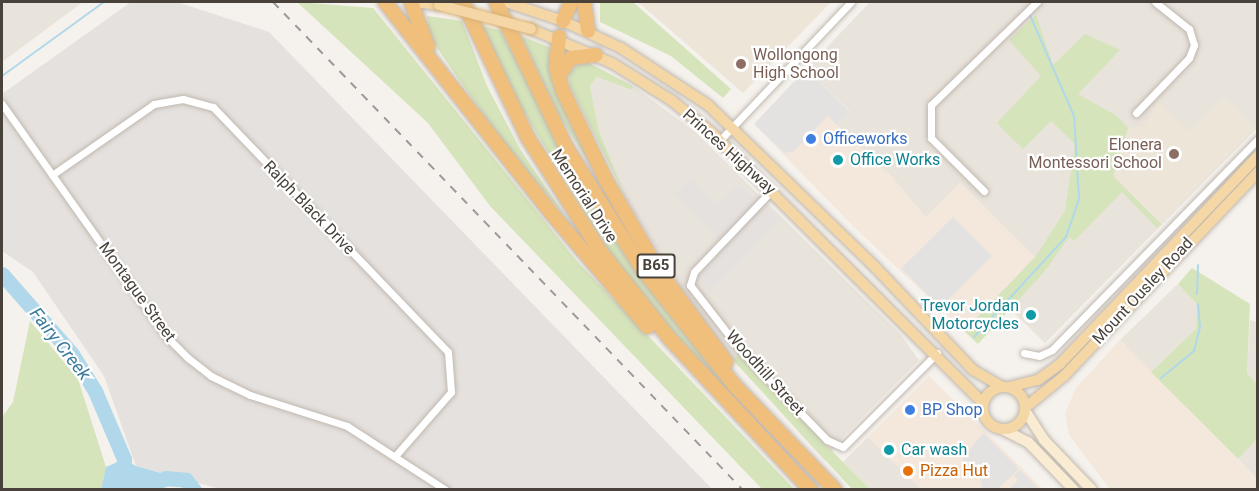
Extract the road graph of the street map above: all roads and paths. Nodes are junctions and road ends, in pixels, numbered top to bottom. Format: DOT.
graph roads {
  1 [pos="385,2"];
  2 [pos="412,2"];
  3 [pos="463,2"];
  4 [pos="496,2"];
  5 [pos="506,2"];
  6 [pos="571,2"];
  7 [pos="584,2"];
  8 [pos="851,2"];
  9 [pos="1037,2"];
  10 [pos="1155,2"];
  11 [pos="563,21"];
  12 [pos="588,32"];
  13 [pos="559,38"];
  14 [pos="596,55"];
  15 [pos="441,70"];
  16 [pos="558,77"];
  17 [pos="2,104"];
  18 [pos="1136,113"];
  19 [pos="733,126"];
  20 [pos="1257,139"];
  21 [pos="720,140"];
  22 [pos="1257,156"];
  23 [pos="1257,172"];
  24 [pos="52,175"];
  25 [pos="797,189"];
  26 [pos="772,190"];
  27 [pos="984,191"];
  28 [pos="780,198"];
  29 [pos="1090,311"];
  30 [pos="1091,332"];
  31 [pos="937,353"];
  32 [pos="1024,353"];
  33 [pos="1006,387"];
  34 [pos="983,403"];
  35 [pos="1026,410"];
  36 [pos="1004,430"];
  37 [pos="785,437"];
  38 [pos="760,439"];
  39 [pos="396,455"];
  40 [pos="446,489"];
  41 [pos="811,489"];
  42 [pos="835,489"];
  43 [pos="1074,489"];
  44 [pos="1092,489"];
  1 -- 15 [label="highway, B65"];
  2 -- 13 [label="main road, Princes Highway, bridge"];
  2 -- 15 [label="highway, B65"];
  3 -- 38 [label="highway, Memorial Drive"];
  4 -- 37 [label="highway, Memorial Drive"];
  5 -- 11 [label="main road, Princes Highway"];
  6 -- 11 [label="highway, B65"];
  7 -- 12 [label="highway"];
  8 -- 19 [label="street"];
  9 -- 27 [label="street"];
  10 -- 18 [label="street"];
  11 -- 12 [label="main road, Princes Highway"];
  11 -- 13 [label="main road, B65"];
  12 -- 19 [label="main road, Princes Highway"];
  13 -- 14 [label="main road, Princes Highway"];
  13 -- 16 [label="highway, B65"];
  14 -- 16 [label="highway"];
  14 -- 21 [label="main road, Princes Highway"];
  15 -- 38 [label="highway, B65"];
  16 -- 37 [label="highway, B65"];
  17 -- 24 [label="street, Montague Street"];
  19 -- 21 [label="street"];
  19 -- 25 [label="main road, Princes Highway"];
  20 -- 29 [label="street, Mount Ousley Road"];
  21 -- 26 [label="main road, Princes Highway"];
  22 -- 30 [label="main road, Mount Ousley Road"];
  23 -- 35 [label="main road, Mount Ousley Road"];
  24 -- 39 [label="street, Montague Street"];
  24 -- 39 [label="street, Ralph Black Drive"];
  25 -- 28 [label="main road"];
  25 -- 33 [label="main road, Princes Highway"];
  26 -- 28 [label="main road, Princes Highway"];
  26 -- 31 [label="street, Woodhill Street"];
  28 -- 31 [label="main road, Princes Highway"];
  29 -- 30 [label="street, Mount Ousley Road"];
  29 -- 32 [label="street, Mount Ousley Road"];
  30 -- 33 [label="main road, Mount Ousley Road"];
  31 -- 34 [label="main road, Princes Highway"];
  33 -- 34 [label="main road"];
  33 -- 35 [label="main road"];
  34 -- 36 [label="main road"];
  35 -- 36 [label="main road"];
  35 -- 44 [label="main road"];
  36 -- 43 [label="main road"];
  37 -- 42 [label="highway, Memorial Drive / B65"];
  38 -- 41 [label="highway, Memorial Drive / B65"];
  39 -- 40 [label="street, Montague Street"];
}
